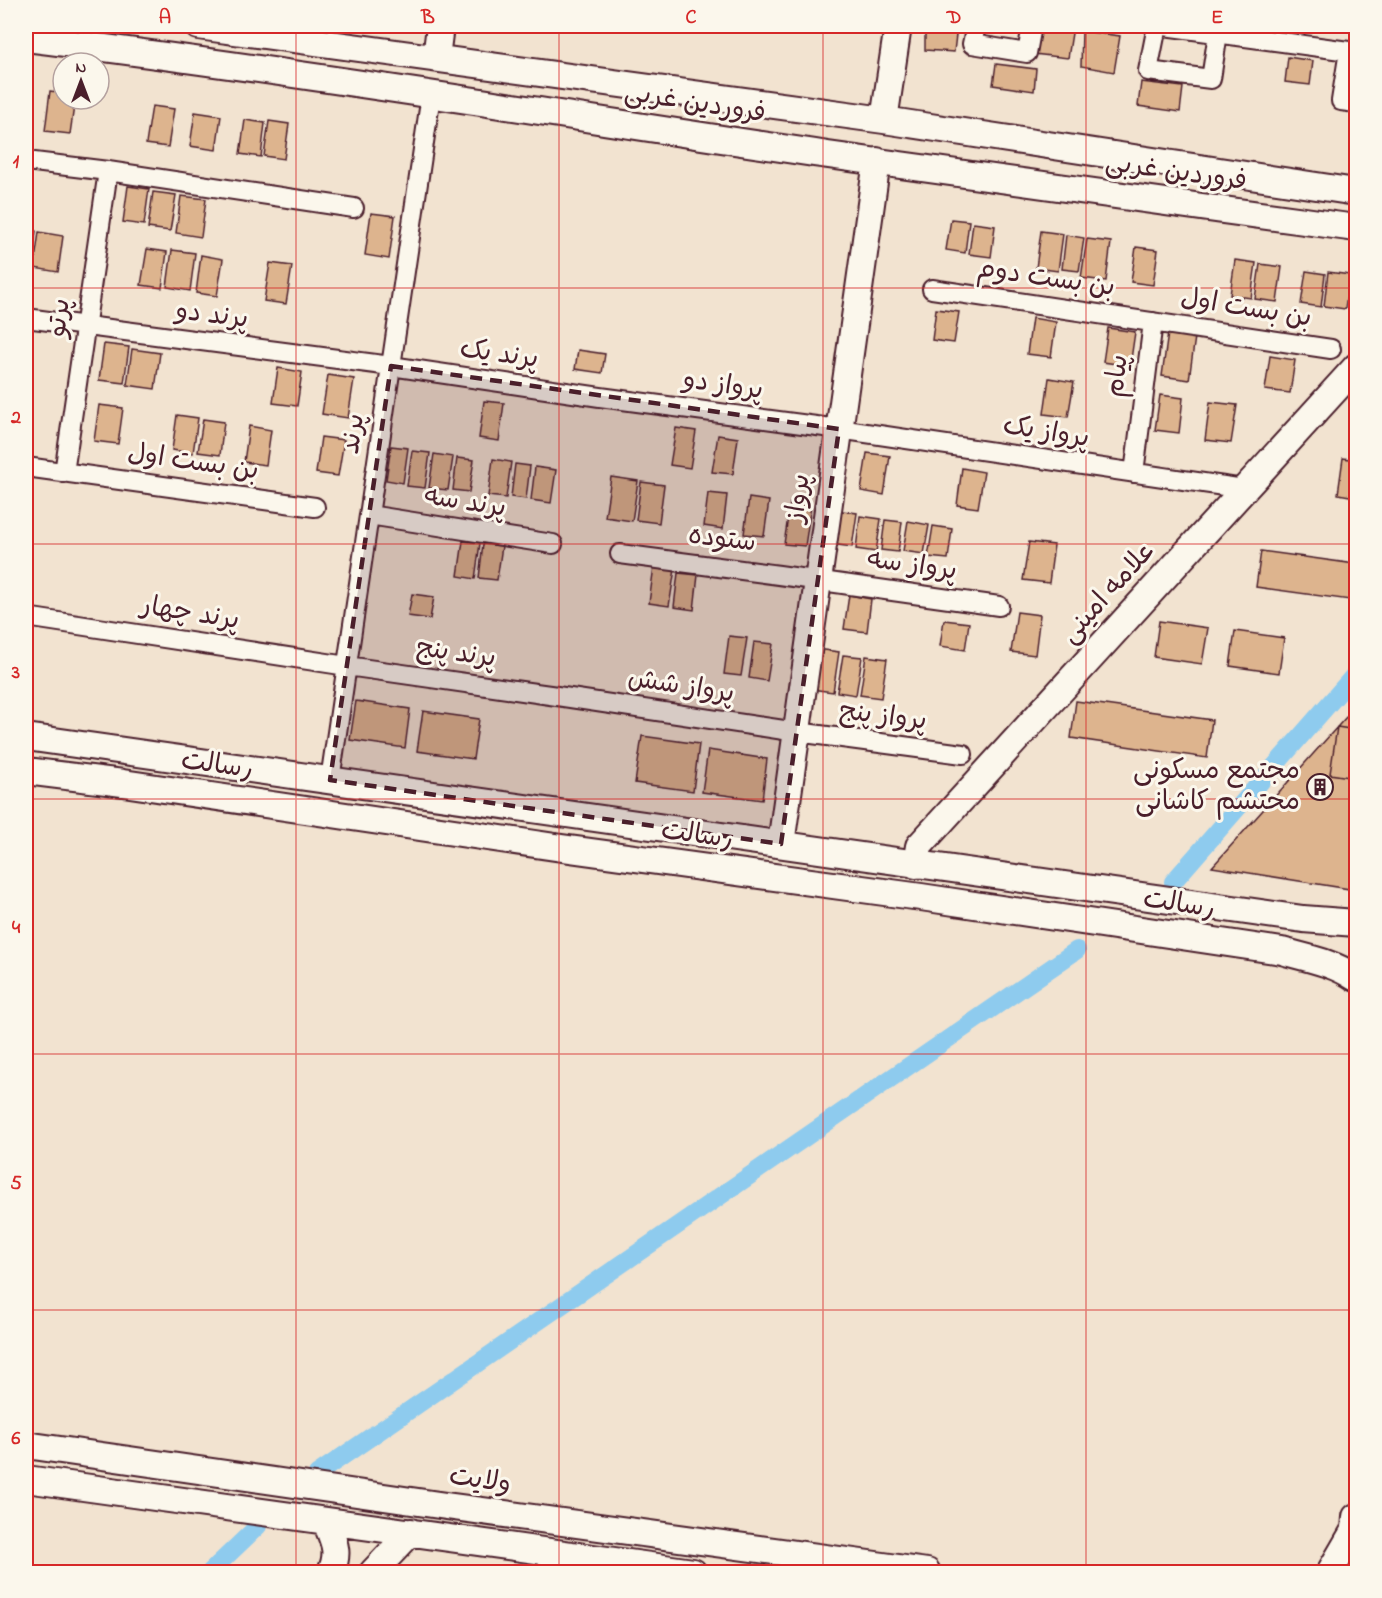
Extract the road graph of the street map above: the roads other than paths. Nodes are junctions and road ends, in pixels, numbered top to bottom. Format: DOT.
graph roads {
  1 [pos="198,26"];
  2 [pos="440,26"];
  3 [pos="898,26"];
  4 [pos="976,26"];
  5 [pos="1032,26"];
  6 [pos="1157,26"];
  7 [pos="1164,26"];
  8 [pos="1218,33"];
  9 [pos="26,38"];
  10 [pos="1353,52"];
  11 [pos="435,58"];
  12 [pos="431,95"];
  13 [pos="1356,104"];
  14 [pos="884,120"];
  15 [pos="26,161"];
  16 [pos="877,161"];
  17 [pos="108,171"];
  18 [pos="1356,192"];
  19 [pos="354,208"];
  20 [pos="1356,228"];
  21 [pos="932,289"];
  22 [pos="26,318"];
  23 [pos="1152,322"];
  24 [pos="86,327"];
  25 [pos="1330,350"];
  26 [pos="391,366"];
  27 [pos="1356,367"];
  28 [pos="600,397"];
  29 [pos="839,429"];
  30 [pos="26,467"];
  31 [pos="64,473"];
  32 [pos="1134,473"];
  33 [pos="1244,489"];
  34 [pos="315,507"];
  35 [pos="369,515"];
  36 [pos="553,544"];
  37 [pos="620,554"];
  38 [pos="818,581"];
  39 [pos="999,606"];
  40 [pos="26,617"];
  41 [pos="347,666"];
  42 [pos="558,696"];
  43 [pos="797,732"];
  44 [pos="26,737"];
  45 [pos="963,754"];
  46 [pos="26,771"];
  47 [pos="330,780"];
  48 [pos="781,843"];
  49 [pos="916,865"];
  50 [pos="1356,923"];
  51 [pos="1356,978"];
  52 [pos="26,1445"];
  53 [pos="26,1479"];
  54 [pos="1356,1517"];
  55 [pos="326,1522"];
  56 [pos="411,1532"];
  57 [pos="331,1572"];
  58 [pos="373,1572"];
  59 [pos="693,1572"];
  60 [pos="927,1572"];
  61 [pos="1330,1572"];
  1 -- 11 [label="street, فروردین غربی"];
  2 -- 11 [label="street"];
  3 -- 14 [label="street"];
  4 -- 5 [label="street"];
  6 -- 8 [label="street"];
  7 -- 8 [label="street"];
  8 -- 10 [label="street"];
  9 -- 12 [label="street, فروردین غربی"];
  10 -- 13 [label="street"];
  11 -- 14 [label="street, فروردین غربی"];
  12 -- 16 [label="street, فروردین غربی"];
  12 -- 26 [label="street, پرند"];
  14 -- 18 [label="street, فروردین غربی"];
  15 -- 17 [label="street"];
  16 -- 20 [label="street, فروردین غربی"];
  16 -- 29 [label="street, پرواز"];
  17 -- 19 [label="street"];
  17 -- 24 [label="street, پرتو"];
  21 -- 23 [label="street, بن بست دوم"];
  22 -- 24 [label="street, پرند دو"];
  23 -- 25 [label="street, بن بست اول"];
  23 -- 32 [label="street, پیام"];
  24 -- 26 [label="street, پرند دو"];
  24 -- 31 [label="street, پرتو"];
  26 -- 28 [label="street, پرند یک"];
  26 -- 35 [label="street, پرند"];
  27 -- 33 [label="street, علامه امینی"];
  28 -- 29 [label="street, پرواز دو"];
  29 -- 32 [label="street, پرواز یک"];
  29 -- 38 [label="street, پرواز"];
  30 -- 31 [label="street"];
  31 -- 34 [label="street, بن بست اول"];
  32 -- 33 [label="street, پرواز یک"];
  33 -- 49 [label="street, علامه امینی"];
  35 -- 36 [label="street, پرند سه"];
  35 -- 41 [label="street, پرند"];
  37 -- 38 [label="street, ستوده"];
  38 -- 39 [label="street, پرواز سه"];
  38 -- 43 [label="street, پرواز"];
  40 -- 41 [label="street, پرند چهار"];
  41 -- 42 [label="street, پرند پنج"];
  41 -- 47 [label="street, پرند"];
  42 -- 43 [label="street, پرواز شش"];
  43 -- 45 [label="street, پرواز پنج"];
  43 -- 48 [label="street, پرواز"];
  44 -- 47 [label="street, رسالت"];
  46 -- 51 [label="street, رسالت"];
  47 -- 48 [label="street, رسالت"];
  48 -- 49 [label="street, رسالت"];
  49 -- 50 [label="street, رسالت"];
  52 -- 60 [label="street, ولایت"];
  53 -- 55 [label="street"];
  54 -- 61 [label="street"];
  55 -- 56 [label="street"];
  55 -- 57 [label="street"];
  56 -- 58 [label="street"];
  56 -- 59 [label="street"];
}
